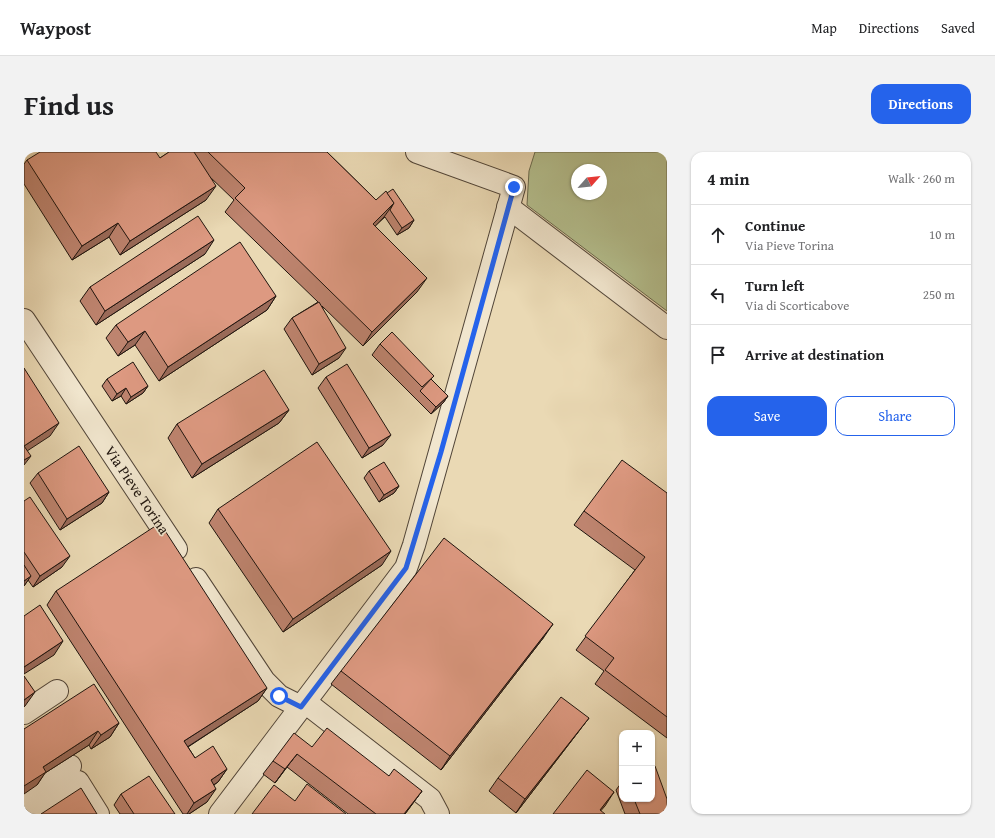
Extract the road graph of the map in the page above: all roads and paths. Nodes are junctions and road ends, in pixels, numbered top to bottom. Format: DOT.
graph roads {
  1 [pos="417,152"];
  2 [pos="508,207"];
  3 [pos="24,320"];
  4 [pos="667,328"];
  5 [pos="57,691"];
  6 [pos="303,704"];
  7 [pos="24,713"];
  8 [pos="70,766"];
  9 [pos="24,798"];
  10 [pos="24,814"];
  11 [pos="98,814"];
  12 [pos="220,814"];
  13 [pos="438,814"];
  1 -- 2 [label="street"];
  2 -- 4 [label="street"];
  2 -- 6 [label="street"];
  3 -- 6 [label="street, Via Pieve Torina"];
  5 -- 7 [label="street"];
  6 -- 12 [label="street"];
  6 -- 13 [label="street, Via Pieve Torina"];
  8 -- 9 [label="street"];
  10 -- 11 [label="street"];
}
